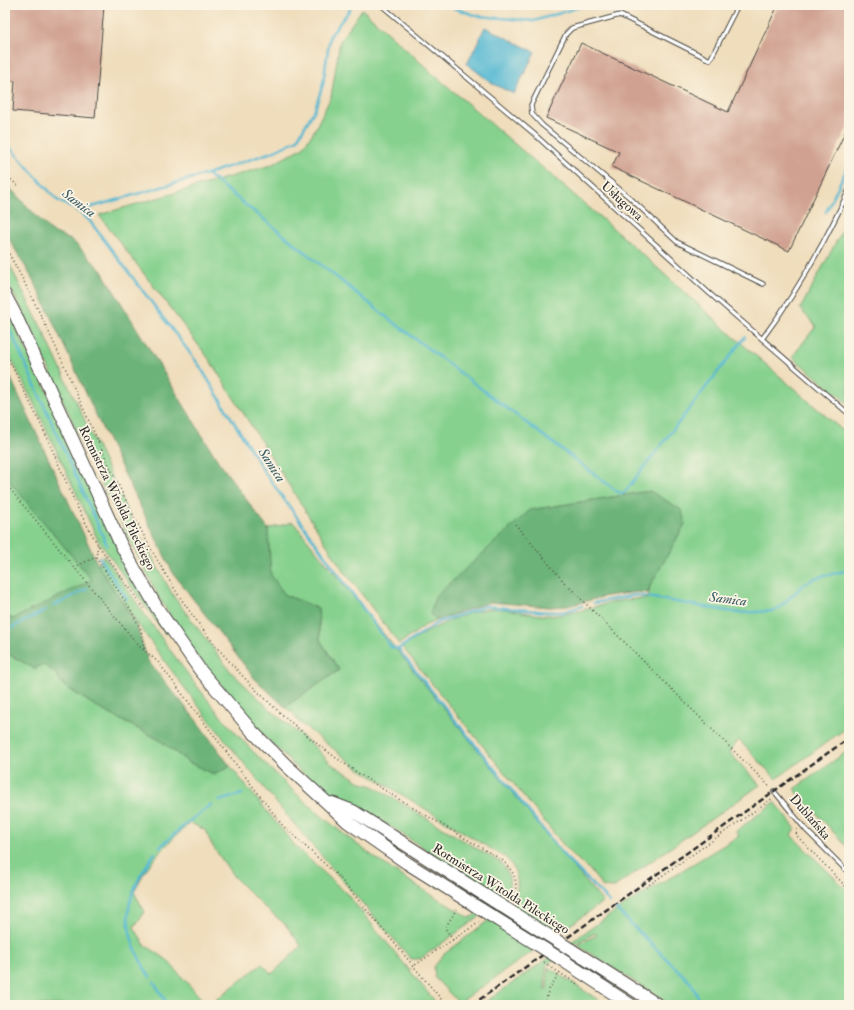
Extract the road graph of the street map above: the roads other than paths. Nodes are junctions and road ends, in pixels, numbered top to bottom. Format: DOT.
graph roads {
  1 [pos="381,5"];
  2 [pos="738,5"];
  3 [pos="849,190"];
  4 [pos="763,284"];
  5 [pos="5,295"];
  6 [pos="762,339"];
  7 [pos="849,414"];
  8 [pos="774,791"];
  9 [pos="327,801"];
  10 [pos="849,873"];
  11 [pos="632,1005"];
  12 [pos="658,1005"];
  1 -- 6 [label="lane, Usługowa"];
  2 -- 4 [label="lane"];
  3 -- 6 [label="lane"];
  5 -- 9 [label="main road, Rotmistrza Witolda Pileckiego"];
  6 -- 7 [label="lane, Usługowa"];
  8 -- 10 [label="lane, Dublańska"];
  9 -- 11 [label="main road, Rotmistrza Witolda Pileckiego, bridge"];
  9 -- 12 [label="main road, Rotmistrza Witolda Pileckiego, bridge"];
}
